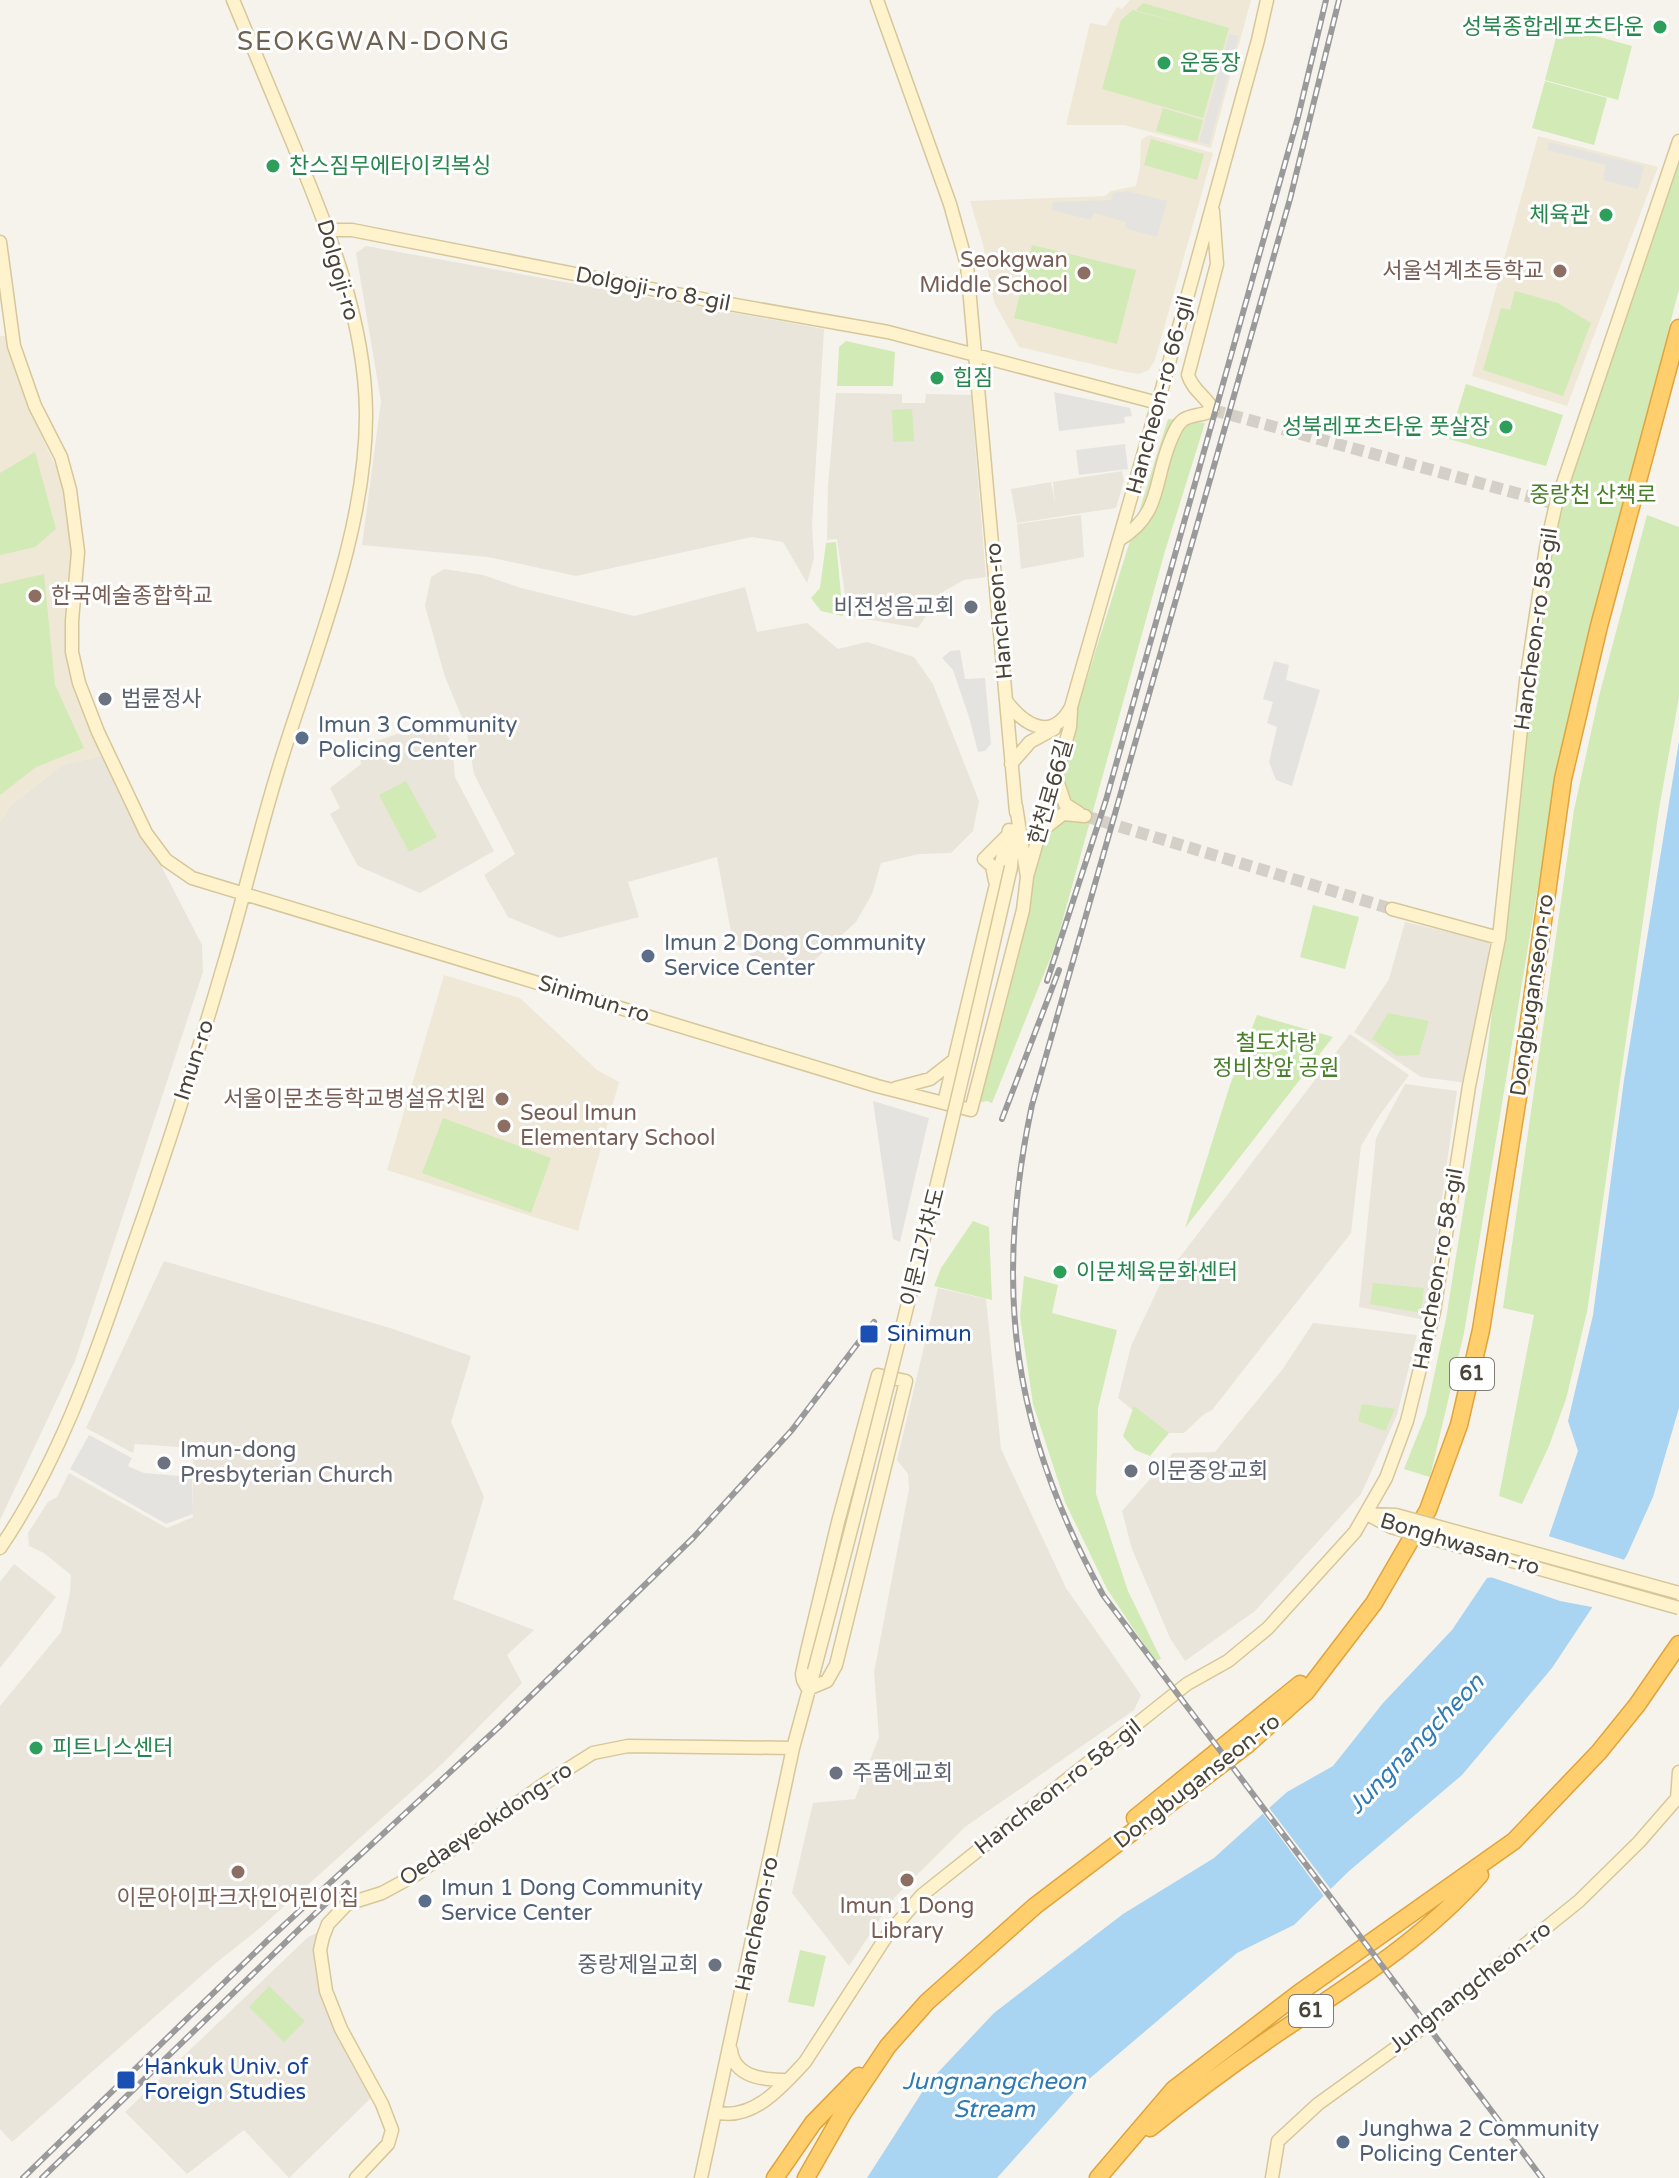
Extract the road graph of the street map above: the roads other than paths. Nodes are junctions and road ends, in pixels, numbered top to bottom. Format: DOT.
graph roads {
  1 [pos="233,0"];
  2 [pos="877,0"];
  3 [pos="1267,0"];
  4 [pos="1679,141"];
  5 [pos="1212,200"];
  6 [pos="328,230"];
  7 [pos="0,242"];
  8 [pos="1679,328"];
  9 [pos="977,355"];
  10 [pos="1158,403"];
  11 [pos="1119,540"];
  12 [pos="345,556"];
  13 [pos="1007,701"];
  14 [pos="1071,707"];
  15 [pos="1065,719"];
  16 [pos="1011,764"];
  17 [pos="1056,776"];
  18 [pos="1016,806"];
  19 [pos="1039,834"];
  20 [pos="1011,867"];
  21 [pos="1027,877"];
  22 [pos="244,894"];
  23 [pos="1392,909"];
  24 [pos="1499,938"];
  25 [pos="953,1061"];
  26 [pos="890,1089"];
  27 [pos="944,1103"];
  28 [pos="1367,1514"];
  29 [pos="1394,1521"];
  30 [pos="0,1548"];
  31 [pos="1679,1593"];
  32 [pos="1679,1608"];
  33 [pos="1679,1644"];
  34 [pos="814,1671"];
  35 [pos="808,1689"];
  36 [pos="793,1748"];
  37 [pos="1679,1772"];
  38 [pos="1678,1798"];
  39 [pos="730,2043"];
  40 [pos="888,2046"];
  41 [pos="788,2080"];
  42 [pos="715,2112"];
  43 [pos="356,2178"];
  44 [pos="701,2178"];
  45 [pos="775,2178"];
  46 [pos="806,2178"];
  47 [pos="1101,2178"];
  48 [pos="1272,2178"];
  1 -- 6 [label="main road, Dolgoji-ro"];
  2 -- 9 [label="main road, Hancheon-ro"];
  3 -- 5 [label="main road, Hancheon-ro 66-gil"];
  4 -- 24 [label="main road, Hancheon-ro 58-gil"];
  5 -- 10 [label="main road, Hancheon-ro 66-gil"];
  5 -- 11 [label="main road"];
  6 -- 9 [label="main road, Dolgoji-ro 8-gil"];
  6 -- 12 [label="main road, Dolgoji-ro"];
  7 -- 22 [label="main road, Sinimun-ro"];
  8 -- 40 [label="highway, Dongbuganseon-ro / 61"];
  9 -- 10 [label="main road"];
  9 -- 13 [label="main road, Hancheon-ro"];
  10 -- 11 [label="main road, Hancheon-ro 66-gil"];
  11 -- 14 [label="main road, Hancheon-ro 66-gil"];
  12 -- 22 [label="main road, Imun-ro"];
  13 -- 15 [label="main road"];
  13 -- 16 [label="main road, Hancheon-ro"];
  14 -- 15 [label="main road, Hancheon-ro 66-gil"];
  14 -- 17 [label="main road, 한천로66길"];
  15 -- 16 [label="main road, 한천로66길"];
  16 -- 18 [label="main road, Hancheon-ro"];
  17 -- 19 [label="main road, 한천로66길"];
  17 -- 19 [label="main road"];
  18 -- 20 [label="main road, Hancheon-ro"];
  18 -- 21 [label="main road"];
  18 -- 25 [label="main road"];
  19 -- 21 [label="main road, 한천로66길"];
  20 -- 34 [label="main road, 이문고가차도, bridge"];
  21 -- 27 [label="main road"];
  22 -- 26 [label="main road, Sinimun-ro"];
  22 -- 30 [label="main road, Imun-ro"];
  23 -- 24 [label="main road"];
  24 -- 28 [label="main road, Hancheon-ro 58-gil"];
  25 -- 26 [label="main road"];
  25 -- 27 [label="main road"];
  26 -- 27 [label="main road, Sinimun-ro"];
  28 -- 29 [label="main road, Bonghwasan-ro"];
  28 -- 41 [label="main road, Hancheon-ro 58-gil"];
  29 -- 31 [label="main road, Bonghwasan-ro, bridge"];
  29 -- 32 [label="main road, Bonghwasan-ro, bridge"];
  33 -- 47 [label="highway, 61"];
  34 -- 35 [label="main road, Hancheon-ro"];
  35 -- 35 [label="main road"];
  35 -- 36 [label="main road, Hancheon-ro"];
  36 -- 39 [label="main road, Hancheon-ro"];
  36 -- 43 [label="main road, Oedaeyeokdong-ro"];
  37 -- 38 [label="main road"];
  38 -- 48 [label="main road, Jungnangcheon-ro"];
  39 -- 41 [label="main road"];
  39 -- 42 [label="main road, Hancheon-ro"];
  40 -- 45 [label="highway"];
  40 -- 46 [label="highway, Dongbuganseon-ro / 61"];
  41 -- 42 [label="main road, Hancheon-ro 58-gil"];
  42 -- 44 [label="main road, Hancheon-ro"];
}
